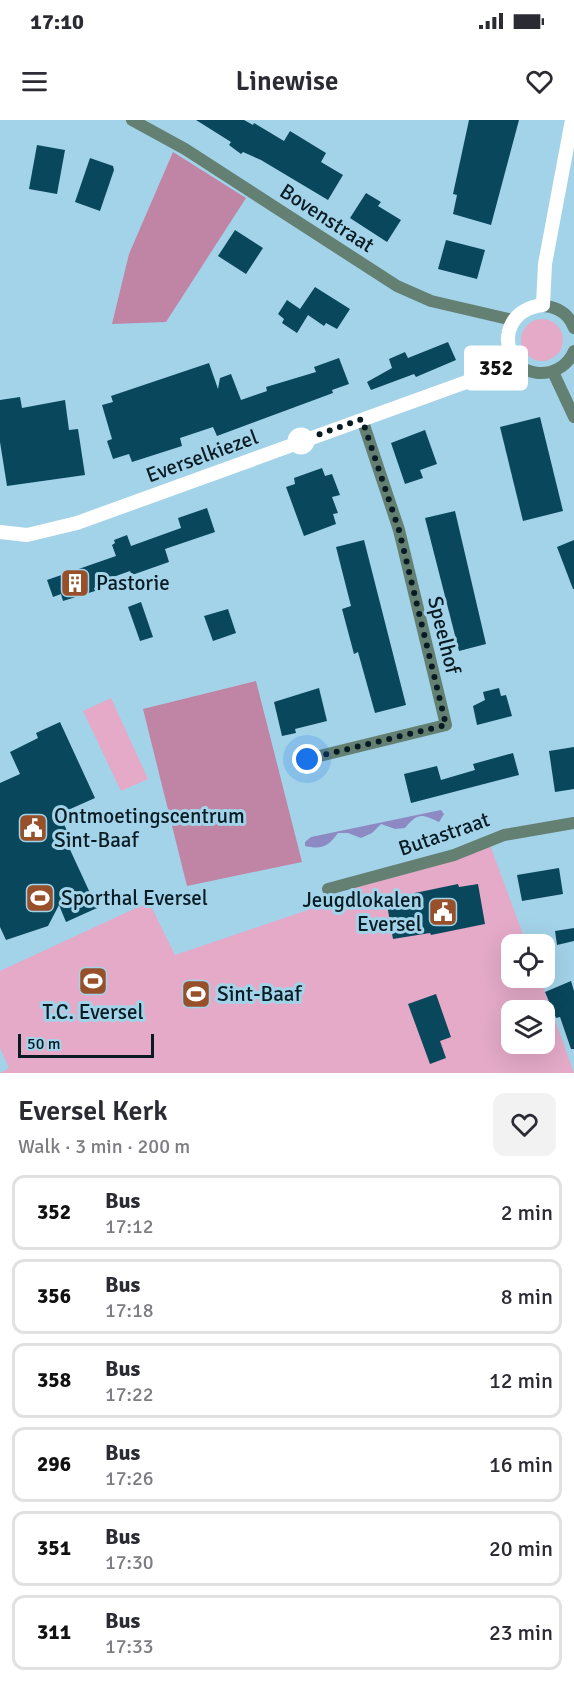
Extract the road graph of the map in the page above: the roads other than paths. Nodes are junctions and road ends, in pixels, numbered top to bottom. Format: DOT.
graph roads {
  1 [pos="132,120"];
  2 [pos="572,120"];
  3 [pos="543,305"];
  4 [pos="513,320"];
  5 [pos="574,328"];
  6 [pos="574,351"];
  7 [pos="514,360"];
  8 [pos="553,372"];
  9 [pos="574,417"];
  10 [pos="362,419"];
  11 [pos="0,531"];
  12 [pos="307,759"];
  13 [pos="574,823"];
  14 [pos="328,889"];
  1 -- 4 [label="street, Bovenstraat"];
  2 -- 3 [label="street"];
  3 -- 4 [label="street"];
  3 -- 5 [label="street"];
  4 -- 7 [label="street"];
  6 -- 8 [label="street"];
  7 -- 8 [label="street"];
  7 -- 10 [label="street, Everselkiezel"];
  8 -- 9 [label="street"];
  10 -- 11 [label="street, Everselkiezel"];
  10 -- 12 [label="street, Speelhof"];
  13 -- 14 [label="street, Butastraat"];
}
